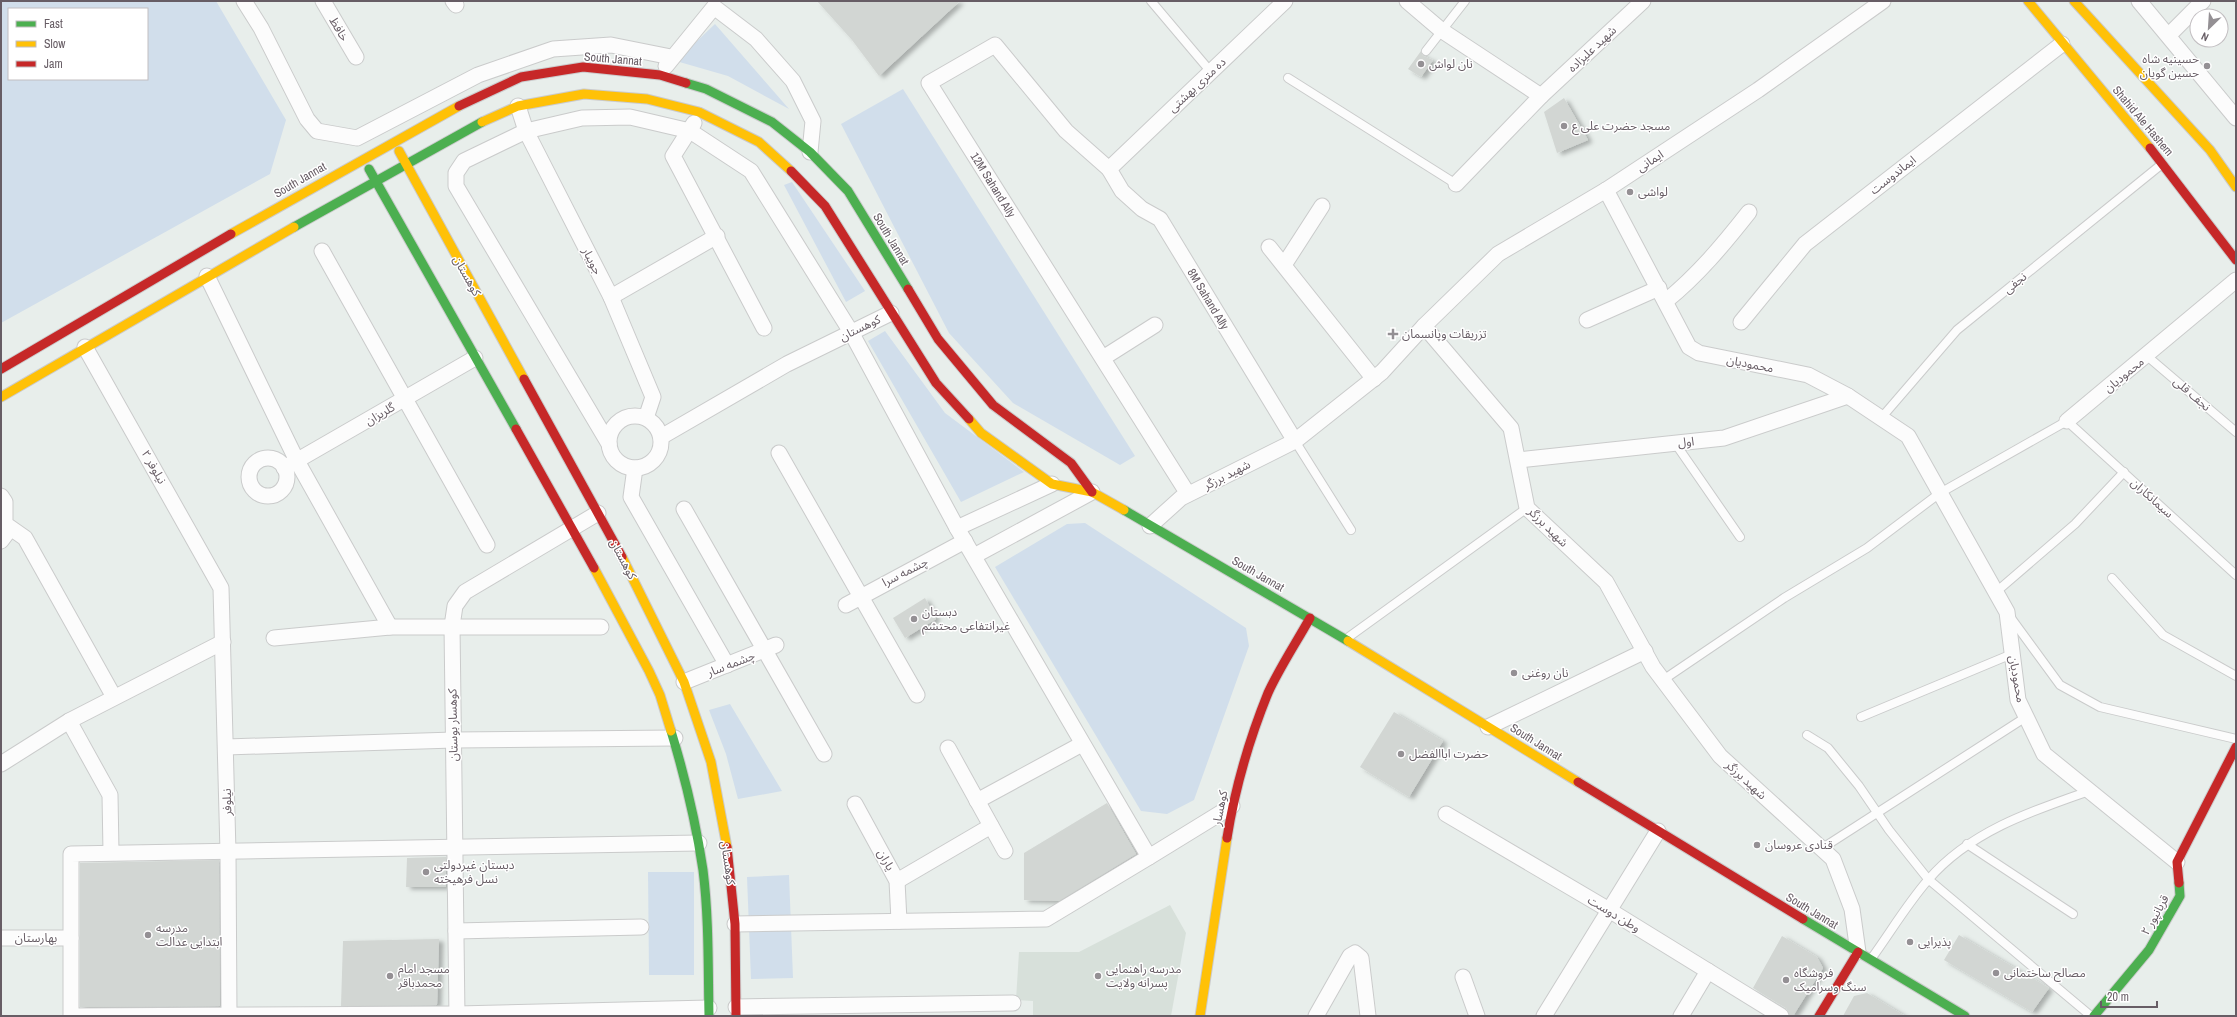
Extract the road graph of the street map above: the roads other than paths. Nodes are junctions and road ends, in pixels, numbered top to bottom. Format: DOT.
graph roads {
  1 [pos="244,1"];
  2 [pos="323,1"];
  3 [pos="1151,1"];
  4 [pos="1285,1"];
  5 [pos="1407,1"];
  6 [pos="1465,1"];
  7 [pos="1643,1"];
  8 [pos="1883,1"];
  9 [pos="2028,1"];
  10 [pos="2074,1"];
  11 [pos="2139,1"];
  12 [pos="2203,1"];
  13 [pos="711,4"];
  14 [pos="1441,30"];
  15 [pos="2169,35"];
  16 [pos="2062,44"];
  17 [pos="1426,51"];
  18 [pos="356,58"];
  19 [pos="671,58"];
  20 [pos="1210,72"];
  21 [pos="660,75"];
  22 [pos="1288,78"];
  23 [pos="1541,96"];
  24 [pos="518,106"];
  25 [pos="699,112"];
  26 [pos="2236,118"];
  27 [pos="526,131"];
  28 [pos="690,131"];
  29 [pos="394,141"];
  30 [pos="810,152"];
  31 [pos="363,158"];
  32 [pos="406,164"];
  33 [pos="2163,164"];
  34 [pos="1109,169"];
  35 [pos="376,181"];
  36 [pos="1456,184"];
  37 [pos="2236,187"];
  38 [pos="1606,190"];
  39 [pos="1322,206"];
  40 [pos="1749,212"];
  41 [pos="717,236"];
  42 [pos="1269,247"];
  43 [pos="322,251"];
  44 [pos="2236,260"];
  45 [pos="1284,265"];
  46 [pos="206,276"];
  47 [pos="2236,280"];
  48 [pos="1662,295"];
  49 [pos="610,297"];
  50 [pos="892,313"];
  51 [pos="1587,320"];
  52 [pos="1741,322"];
  53 [pos="1155,325"];
  54 [pos="1424,326"];
  55 [pos="764,328"];
  56 [pos="851,332"];
  57 [pos="85,347"];
  58 [pos="479,356"];
  59 [pos="2147,356"];
  60 [pos="1103,358"];
  61 [pos="1,369"];
  62 [pos="1374,379"];
  63 [pos="1848,396"];
  64 [pos="1,398"];
  65 [pos="406,399"];
  66 [pos="1882,417"];
  67 [pos="646,418"];
  68 [pos="2067,421"];
  69 [pos="2236,432"];
  70 [pos="660,437"];
  71 [pos="1295,441"];
  72 [pos="1676,443"];
  73 [pos="609,444"];
  74 [pos="779,454"];
  75 [pos="1518,460"];
  76 [pos="291,465"];
  77 [pos="635,468"];
  78 [pos="2124,472"];
  79 [pos="1052,484"];
  80 [pos="1092,492"];
  81 [pos="1940,493"];
  82 [pos="1188,494"];
  83 [pos="1,496"];
  84 [pos="1527,508"];
  85 [pos="684,509"];
  86 [pos="598,513"];
  87 [pos="3,522"];
  88 [pos="1150,526"];
  89 [pos="572,528"];
  90 [pos="957,528"];
  91 [pos="1351,530"];
  92 [pos="1740,537"];
  93 [pos="965,541"];
  94 [pos="1,542"];
  95 [pos="487,545"];
  96 [pos="974,556"];
  97 [pos="2236,575"];
  98 [pos="2112,578"];
  99 [pos="222,588"];
  100 [pos="1996,592"];
  101 [pos="861,595"];
  102 [pos="846,605"];
  103 [pos="2007,612"];
  104 [pos="1310,618"];
  105 [pos="452,626"];
  106 [pos="390,627"];
  107 [pos="601,627"];
  108 [pos="274,638"];
  109 [pos="1345,639"];
  110 [pos="224,642"];
  111 [pos="771,648"];
  112 [pos="1644,651"];
  113 [pos="2012,654"];
  114 [pos="674,659"];
  115 [pos="727,665"];
  116 [pos="655,668"];
  117 [pos="2236,676"];
  118 [pos="1663,680"];
  119 [pos="684,682"];
  120 [pos="917,695"];
  121 [pos="114,697"];
  122 [pos="1861,717"];
  123 [pos="2026,717"];
  124 [pos="70,721"];
  125 [pos="1488,727"];
  126 [pos="1807,735"];
  127 [pos="675,738"];
  128 [pos="2236,739"];
  129 [pos="454,740"];
  130 [pos="1082,744"];
  131 [pos="226,747"];
  132 [pos="2236,747"];
  133 [pos="948,748"];
  134 [pos="824,754"];
  135 [pos="1,764"];
  136 [pos="2089,791"];
  137 [pos="977,801"];
  138 [pos="855,804"];
  139 [pos="1232,806"];
  140 [pos="1877,813"];
  141 [pos="1446,814"];
  142 [pos="991,826"];
  143 [pos="1658,832"];
  144 [pos="699,843"];
  145 [pos="1967,844"];
  146 [pos="455,846"];
  147 [pos="1821,849"];
  148 [pos="1005,851"];
  149 [pos="111,852"];
  150 [pos="228,852"];
  151 [pos="1149,857"];
  152 [pos="2177,862"];
  153 [pos="1928,879"];
  154 [pos="897,881"];
  155 [pos="1609,910"];
  156 [pos="2073,914"];
  157 [pos="899,921"];
  158 [pos="735,924"];
  159 [pos="641,927"];
  160 [pos="456,931"];
  161 [pos="1,938"];
  162 [pos="72,938"];
  163 [pos="1864,956"];
  164 [pos="1708,971"];
  165 [pos="1463,977"];
  166 [pos="1013,1003"];
  167 [pos="977,1010"];
  168 [pos="736,1011"];
  169 [pos="709,1012"];
  170 [pos="457,1015"];
  171 [pos="229,1016"];
  172 [pos="1200,1016"];
  173 [pos="1316,1016"];
  174 [pos="1368,1016"];
  175 [pos="1477,1016"];
  176 [pos="1544,1016"];
  177 [pos="1681,1016"];
  178 [pos="1781,1016"];
  179 [pos="1819,1016"];
  180 [pos="1965,1016"];
  181 [pos="2092,1016"];
  1 -- 19 [label="street"];
  2 -- 18 [label="street, خافظ"];
  3 -- 20 [label="lane"];
  4 -- 20 [label="street, ده متری بهشتی"];
  5 -- 14 [label="street"];
  6 -- 14 [label="lane"];
  7 -- 23 [label="street, شهید علیزاده"];
  8 -- 38 [label="street, ایمانی"];
  9 -- 16 [label="main road, Shahid Ale Hashem"];
  10 -- 37 [label="main road"];
  11 -- 15 [label="street"];
  12 -- 15 [label="street"];
  13 -- 19 [label="street"];
  13 -- 30 [label="street"];
  14 -- 17 [label="lane"];
  14 -- 23 [label="street"];
  15 -- 26 [label="street"];
  16 -- 33 [label="main road, Shahid Ale Hashem"];
  16 -- 52 [label="street, ایماندوست"];
  19 -- 21 [label="street"];
  20 -- 34 [label="street, ده متری بهشتی"];
  21 -- 29 [label="main road, South Jannat"];
  21 -- 30 [label="main road, South Jannat"];
  22 -- 36 [label="lane"];
  23 -- 36 [label="street, شهید علیزاده"];
  24 -- 25 [label="main road, South Jannat"];
  24 -- 27 [label="street, جویبار"];
  24 -- 32 [label="main road, South Jannat"];
  25 -- 28 [label="street"];
  25 -- 50 [label="main road, South Jannat"];
  27 -- 28 [label="street"];
  27 -- 49 [label="street, جویبار"];
  27 -- 73 [label="street"];
  28 -- 41 [label="street"];
  28 -- 56 [label="street"];
  29 -- 31 [label="main road, South Jannat"];
  29 -- 32 [label="main road, کوهستان"];
  30 -- 80 [label="main road, South Jannat"];
  31 -- 35 [label="main road"];
  31 -- 61 [label="main road, South Jannat"];
  32 -- 35 [label="main road, South Jannat"];
  32 -- 86 [label="main road, کوهستان"];
  33 -- 44 [label="main road, Shahid Ale Hashem"];
  33 -- 66 [label="lane, نجفی"];
  34 -- 60 [label="street, 12M Sahand Ally"];
  34 -- 71 [label="street, 8M Sahand Ally"];
  35 -- 46 [label="main road, South Jannat"];
  35 -- 58 [label="main road"];
  38 -- 48 [label="street, محمودیان"];
  38 -- 54 [label="street, ایمانی"];
  39 -- 45 [label="street"];
  40 -- 48 [label="street"];
  41 -- 49 [label="street"];
  41 -- 55 [label="street"];
  42 -- 45 [label="street"];
  43 -- 65 [label="street"];
  45 -- 62 [label="street"];
  46 -- 57 [label="main road, South Jannat"];
  46 -- 76 [label="street"];
  47 -- 59 [label="street, محمودیان"];
  48 -- 51 [label="street"];
  48 -- 63 [label="street, محمودیان"];
  49 -- 67 [label="street, جویبار"];
  50 -- 56 [label="street, کوهستان"];
  50 -- 79 [label="main road, South Jannat"];
  53 -- 60 [label="street"];
  54 -- 62 [label="street, شهید برزگر"];
  54 -- 75 [label="street, شهید برزگر"];
  56 -- 70 [label="street, کوهستان"];
  56 -- 90 [label="street"];
  57 -- 64 [label="main road, South Jannat"];
  57 -- 99 [label="street, نیلوفر ۲"];
  58 -- 65 [label="street, گلریزان"];
  58 -- 89 [label="main road"];
  59 -- 68 [label="street, محمودیان"];
  59 -- 69 [label="lane, نجف قلی"];
  60 -- 82 [label="street, 12M Sahand Ally"];
  62 -- 71 [label="street, شهید برزگر"];
  63 -- 66 [label="street, محمودیان"];
  63 -- 72 [label="street, اول"];
  65 -- 76 [label="street, گلریزان"];
  65 -- 95 [label="street"];
  66 -- 81 [label="street, محمودیان"];
  67 -- 70 [label="street"];
  67 -- 73 [label="street"];
  68 -- 78 [label="lane, سیمانکاران"];
  68 -- 81 [label="lane, محمودیان"];
  70 -- 77 [label="street"];
  71 -- 82 [label="street, شهید برزگر"];
  71 -- 91 [label="lane"];
  72 -- 75 [label="street, اول"];
  72 -- 92 [label="lane"];
  73 -- 77 [label="street"];
  74 -- 101 [label="street"];
  75 -- 84 [label="street, شهید برزگر"];
  76 -- 106 [label="street"];
  77 -- 115 [label="street"];
  78 -- 97 [label="lane, سیمانکاران"];
  78 -- 100 [label="lane"];
  79 -- 80 [label="main road, South Jannat"];
  79 -- 90 [label="street"];
  80 -- 88 [label="main road, South Jannat"];
  80 -- 96 [label="street"];
  81 -- 100 [label="street, محمودیان"];
  81 -- 118 [label="lane, محمودیان"];
  82 -- 88 [label="street, شهید برزگر"];
  83 -- 87 [label="street"];
  84 -- 109 [label="lane"];
  84 -- 112 [label="street, شهید برزگر"];
  85 -- 111 [label="street"];
  86 -- 89 [label="street, کوهسار بوستان"];
  86 -- 114 [label="main road, کوهستان"];
  87 -- 94 [label="street"];
  87 -- 121 [label="street"];
  88 -- 104 [label="main road, South Jannat"];
  89 -- 105 [label="street, کوهسار بوستان"];
  89 -- 116 [label="main road"];
  90 -- 93 [label="street"];
  93 -- 96 [label="street"];
  93 -- 101 [label="street, چشمه‌ سرا"];
  96 -- 130 [label="street"];
  98 -- 117 [label="lane"];
  99 -- 110 [label="street, نیلوفر"];
  100 -- 103 [label="street, محمودیان"];
  101 -- 102 [label="street, چشمه‌ سرا"];
  101 -- 120 [label="street"];
  103 -- 113 [label="street, محمودیان"];
  103 -- 128 [label="lane"];
  104 -- 109 [label="main road, South Jannat"];
  104 -- 139 [label="main road, کوهسار"];
  105 -- 106 [label="street"];
  105 -- 107 [label="street"];
  105 -- 129 [label="street, کوهسار بوستان"];
  106 -- 108 [label="street"];
  109 -- 125 [label="main road, South Jannat"];
  110 -- 121 [label="street"];
  110 -- 131 [label="street, نیلوفر"];
  111 -- 115 [label="street, چشمه سار"];
  111 -- 134 [label="street"];
  112 -- 118 [label="street, شهید برزگر"];
  112 -- 125 [label="street"];
  113 -- 122 [label="lane"];
  113 -- 123 [label="street, محمودیان"];
  114 -- 116 [label="main road"];
  114 -- 119 [label="main road, کوهستان"];
  115 -- 119 [label="street, چشمه سار"];
  116 -- 127 [label="main road"];
  118 -- 147 [label="street, شهید برزگر"];
  119 -- 158 [label="main road, کوهستان"];
  121 -- 124 [label="street"];
  123 -- 136 [label="street, محمودیان"];
  123 -- 140 [label="lane"];
  124 -- 135 [label="street"];
  124 -- 149 [label="street"];
  125 -- 143 [label="main road, South Jannat"];
  126 -- 140 [label="lane"];
  127 -- 129 [label="street"];
  127 -- 144 [label="main road"];
  129 -- 131 [label="street"];
  129 -- 146 [label="street, کوهسار بوستان"];
  130 -- 137 [label="street"];
  130 -- 151 [label="street"];
  131 -- 150 [label="street, نیلوفر"];
  132 -- 152 [label="main road"];
  133 -- 137 [label="street"];
  136 -- 145 [label="lane"];
  136 -- 152 [label="street, محمودیان"];
  137 -- 142 [label="street"];
  138 -- 154 [label="street, یاران"];
  139 -- 151 [label="street"];
  139 -- 172 [label="main road, کوهسار"];
  140 -- 147 [label="lane"];
  140 -- 153 [label="lane"];
  141 -- 155 [label="street, وطن دوست"];
  142 -- 148 [label="street"];
  142 -- 154 [label="street"];
  143 -- 155 [label="street"];
  143 -- 163 [label="main road, South Jannat"];
  144 -- 146 [label="street"];
  144 -- 169 [label="main road"];
  145 -- 153 [label="lane"];
  145 -- 156 [label="lane"];
  146 -- 150 [label="street"];
  146 -- 160 [label="street, کوهسار بوستان"];
  147 -- 163 [label="street, شهید برزگر"];
  149 -- 150 [label="street"];
  149 -- 162 [label="street"];
  150 -- 171 [label="street, نیلوفر"];
  151 -- 157 [label="street"];
  152 -- 181 [label="main road, قربانپور ۲"];
  153 -- 163 [label="lane"];
  153 -- 181 [label="lane"];
  154 -- 157 [label="street, یاران"];
  155 -- 164 [label="street, وطن دوست"];
  155 -- 176 [label="street"];
  157 -- 158 [label="street"];
  158 -- 168 [label="main road, کوهستان"];
  159 -- 160 [label="street"];
  160 -- 170 [label="street, کوهسار بوستان"];
  161 -- 162 [label="street, بهارستان"];
  162 -- 171 [label="street"];
  163 -- 179 [label="main road"];
  163 -- 180 [label="main road, South Jannat"];
  164 -- 177 [label="street"];
  164 -- 178 [label="street, وطن دوست"];
  165 -- 175 [label="street"];
  166 -- 167 [label="street"];
  167 -- 168 [label="street"];
  169 -- 170 [label="street"];
  170 -- 171 [label="street"];
  173 -- 174 [label="street"];
}
